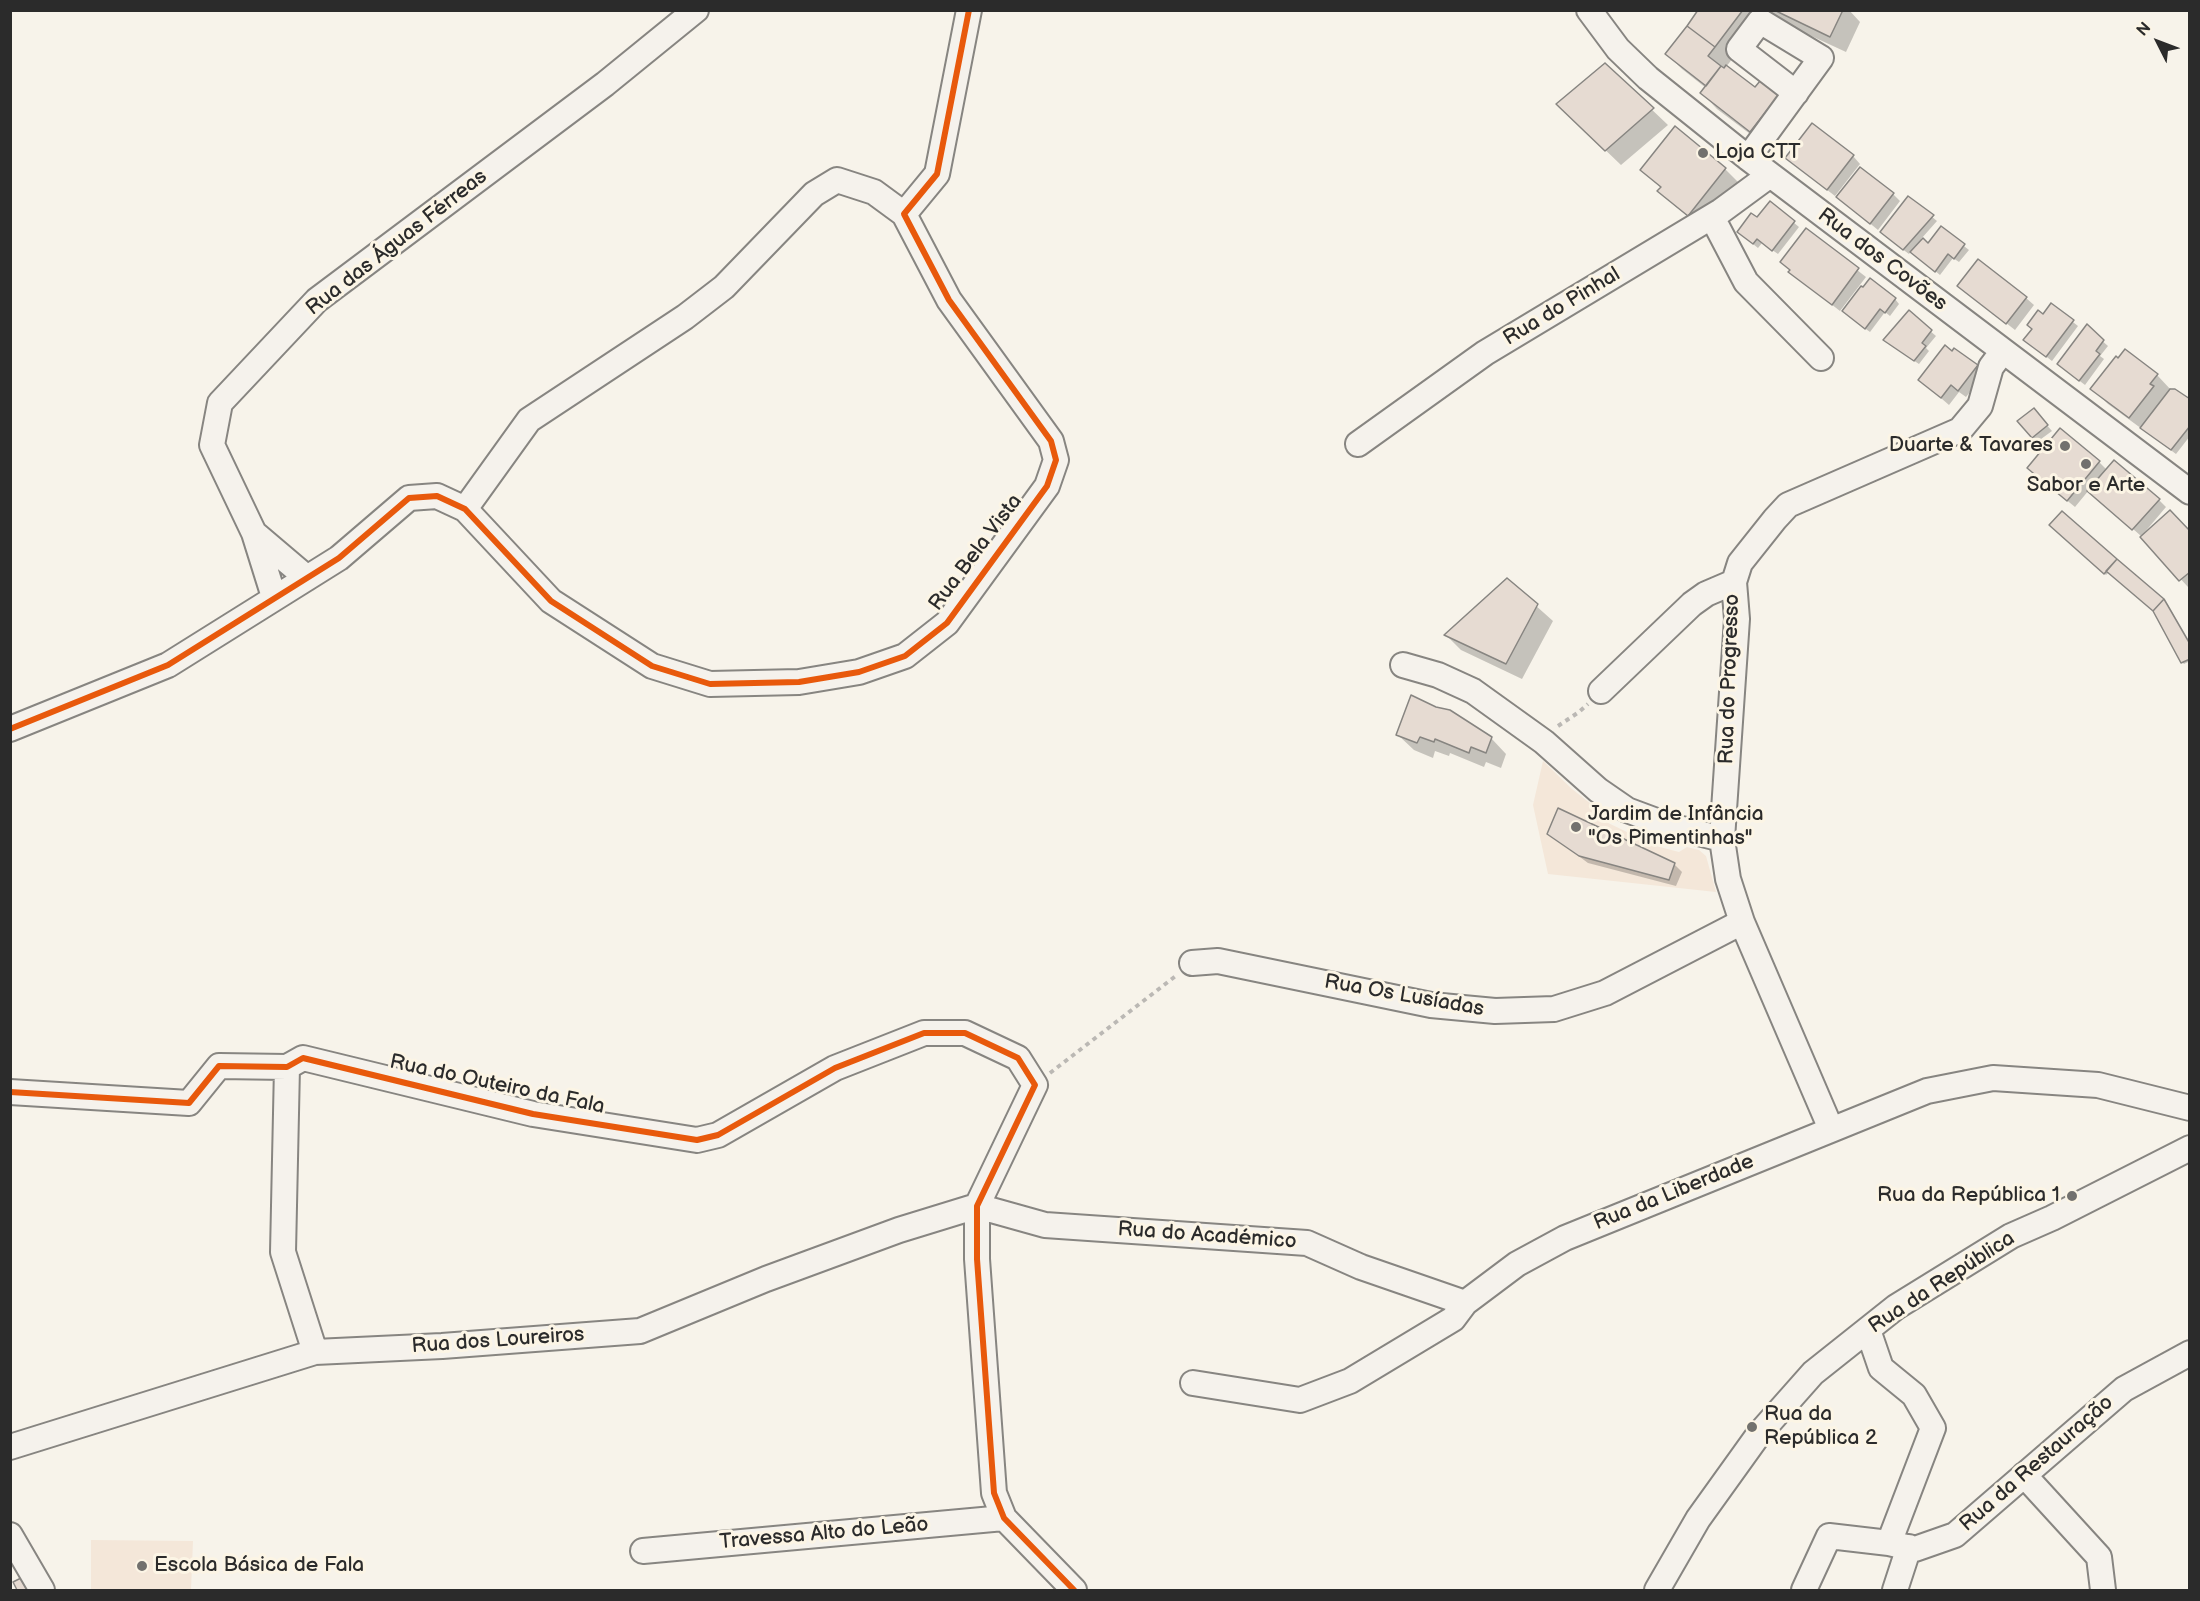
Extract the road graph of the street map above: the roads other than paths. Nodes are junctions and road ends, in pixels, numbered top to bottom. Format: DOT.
graph roads {
  1 [pos="696,10"];
  2 [pos="969,10"];
  3 [pos="1589,10"];
  4 [pos="1796,93"];
  5 [pos="1748,159"];
  6 [pos="1770,175"];
  7 [pos="904,214"];
  8 [pos="1712,217"];
  9 [pos="2003,351"];
  10 [pos="1821,358"];
  11 [pos="1358,444"];
  12 [pos="2190,492"];
  13 [pos="465,509"];
  14 [pos="254,533"];
  15 [pos="307,578"];
  16 [pos="1734,582"];
  17 [pos="274,597"];
  18 [pos="1403,665"];
  19 [pos="1601,691"];
  20 [pos="10,729"];
  21 [pos="1722,838"];
  22 [pos="1742,922"];
  23 [pos="1192,963"];
  24 [pos="287,1067"];
  25 [pos="10,1092"];
  26 [pos="2190,1108"];
  27 [pos="1831,1129"];
  28 [pos="2190,1148"];
  29 [pos="977,1206"];
  30 [pos="1465,1303"];
  31 [pos="1868,1330"];
  32 [pos="315,1352"];
  33 [pos="2190,1353"];
  34 [pos="1192,1383"];
  35 [pos="10,1447"];
  36 [pos="2024,1475"];
  37 [pos="1004,1518"];
  38 [pos="10,1535"];
  39 [pos="1899,1545"];
  40 [pos="643,1551"];
  41 [pos="42,1590"];
  42 [pos="1074,1590"];
  43 [pos="1658,1590"];
  44 [pos="1804,1590"];
  45 [pos="1895,1590"];
  46 [pos="2103,1590"];
  1 -- 14 [label="street, Rua das Águas Férreas"];
  2 -- 7 [label="street"];
  3 -- 5 [label="street, Rua dos Covões"];
  4 -- 5 [label="street"];
  5 -- 6 [label="street, Rua dos Covões"];
  6 -- 8 [label="street, Rua do Pinhal"];
  6 -- 9 [label="street, Rua dos Covões"];
  7 -- 13 [label="street"];
  7 -- 13 [label="street, Rua Bela Vista"];
  8 -- 10 [label="street"];
  8 -- 11 [label="street, Rua do Pinhal"];
  9 -- 12 [label="street, Rua dos Covões"];
  9 -- 16 [label="street, Rua do Progresso"];
  13 -- 15 [label="street"];
  14 -- 15 [label="street, Rua das Águas Férreas"];
  14 -- 17 [label="street, Rua das Águas Férreas"];
  15 -- 17 [label="street"];
  16 -- 19 [label="street"];
  16 -- 21 [label="street, Rua do Progresso"];
  17 -- 20 [label="street"];
  18 -- 21 [label="street"];
  21 -- 22 [label="street, Rua do Progresso"];
  22 -- 23 [label="street, Rua Os Lusíadas"];
  22 -- 27 [label="street, Rua do Progresso"];
  24 -- 25 [label="street, Rua do Outeiro da Fala"];
  24 -- 29 [label="street, Rua do Outeiro da Fala"];
  24 -- 32 [label="street"];
  26 -- 27 [label="street, Rua da Liberdade"];
  27 -- 30 [label="street, Rua da Liberdade"];
  28 -- 31 [label="street, Rua da República"];
  29 -- 30 [label="street, Rua do Académico"];
  29 -- 32 [label="street, Rua dos Loureiros"];
  29 -- 37 [label="street"];
  30 -- 34 [label="street, Rua da Liberdade"];
  31 -- 39 [label="street"];
  31 -- 43 [label="street, Rua da República"];
  32 -- 35 [label="street, Rua dos Loureiros"];
  33 -- 36 [label="street, Rua da Restauração"];
  36 -- 39 [label="street, Rua da Restauração"];
  36 -- 46 [label="street"];
  37 -- 40 [label="street, Travessa Alto do Leão"];
  37 -- 42 [label="street"];
  38 -- 41 [label="street"];
  39 -- 44 [label="street, Rua da Restauração"];
  39 -- 45 [label="street"];
}
